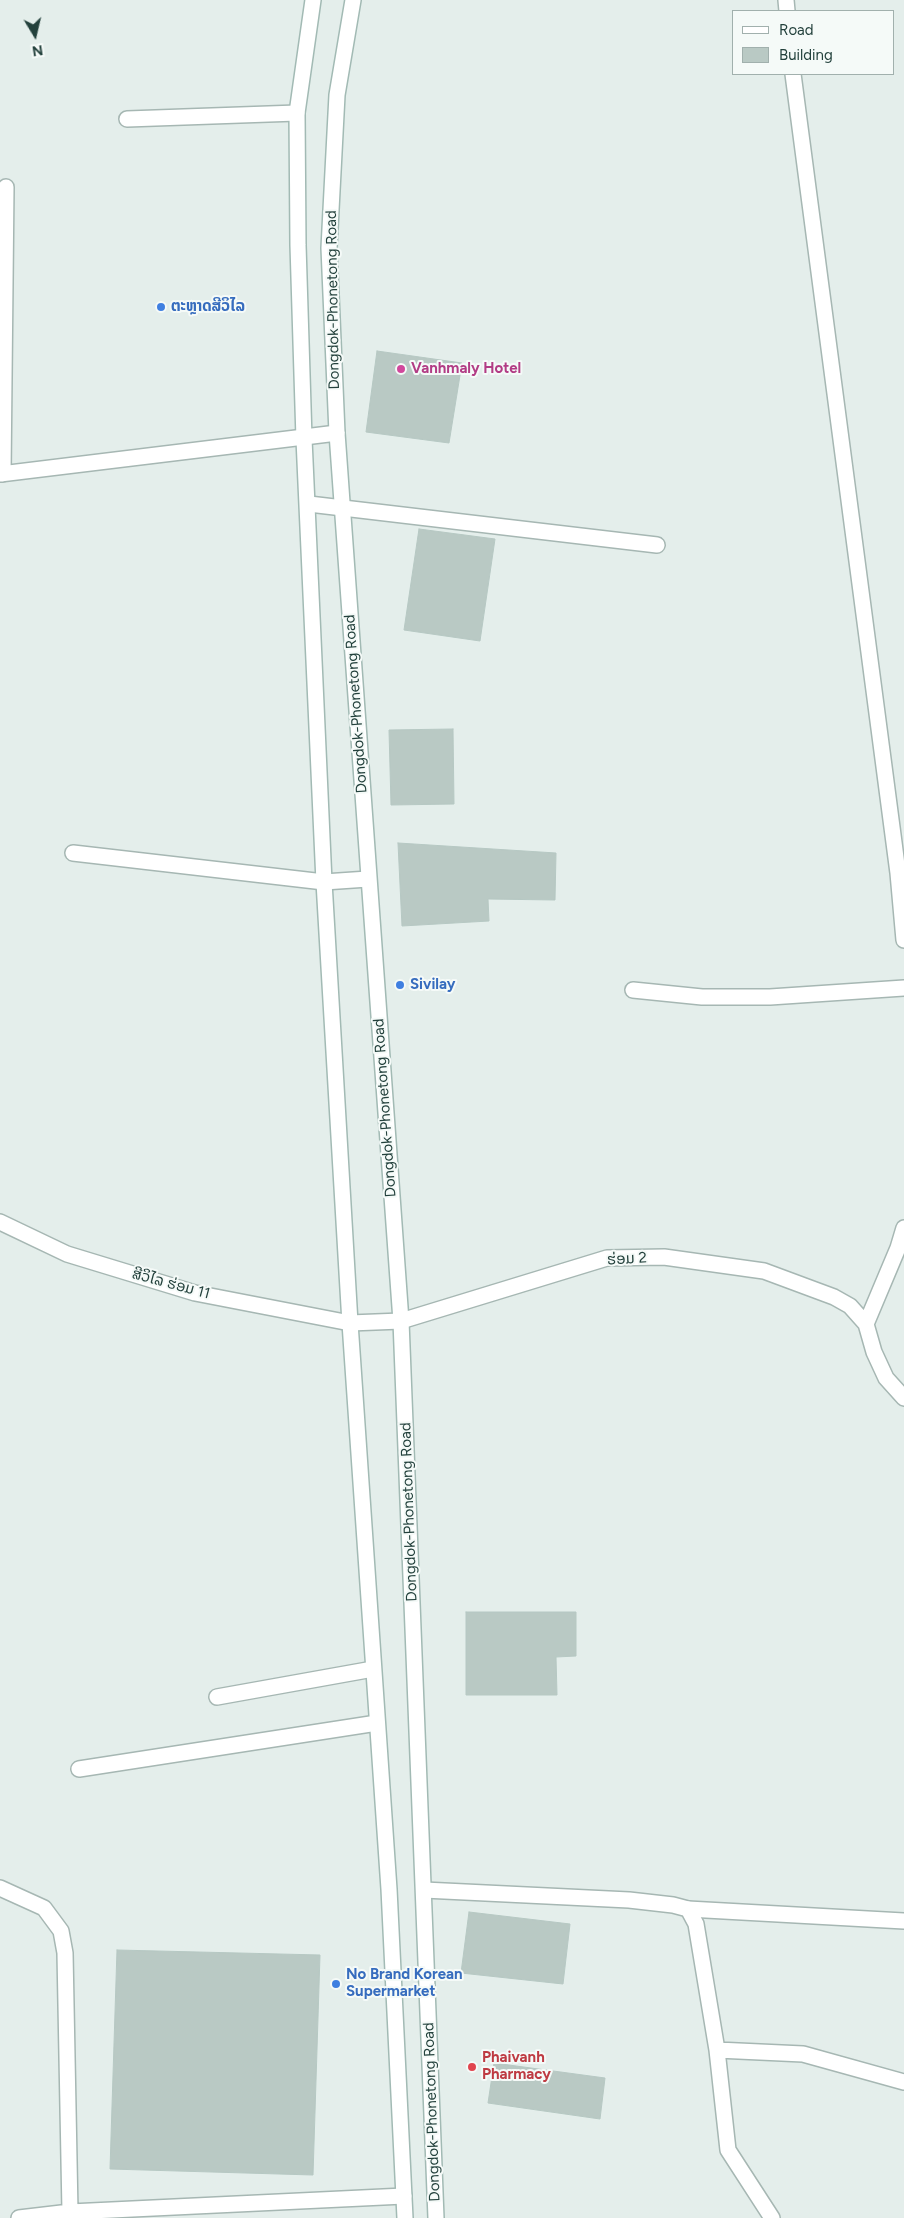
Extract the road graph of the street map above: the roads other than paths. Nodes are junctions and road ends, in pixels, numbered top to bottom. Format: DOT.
graph roads {
  1 [pos="313,0"];
  2 [pos="353,0"];
  3 [pos="794,75"];
  4 [pos="297,113"];
  5 [pos="127,119"];
  6 [pos="6,187"];
  7 [pos="336,433"];
  8 [pos="304,439"];
  9 [pos="1,474"];
  10 [pos="309,504"];
  11 [pos="343,507"];
  12 [pos="657,545"];
  13 [pos="73,852"];
  14 [pos="901,873"];
  15 [pos="368,879"];
  16 [pos="324,882"];
  17 [pos="904,940"];
  18 [pos="904,988"];
  19 [pos="633,990"];
  20 [pos="0,1222"];
  21 [pos="904,1228"];
  22 [pos="401,1321"];
  23 [pos="350,1323"];
  24 [pos="866,1324"];
  25 [pos="904,1398"];
  26 [pos="374,1669"];
  27 [pos="217,1697"];
  28 [pos="377,1724"];
  29 [pos="79,1768"];
  30 [pos="0,1888"];
  31 [pos="424,1890"];
  32 [pos="688,1909"];
  33 [pos="904,1921"];
  34 [pos="717,2050"];
  35 [pos="904,2082"];
  36 [pos="404,2196"];
  37 [pos="70,2212"];
  38 [pos="18,2218"];
  39 [pos="405,2218"];
  40 [pos="436,2218"];
  41 [pos="772,2218"];
  1 -- 4 [label="main road, Dongdok-Phonetong Road"];
  2 -- 7 [label="main road, Dongdok-Phonetong Road"];
  3 -- 14 [label="main road"];
  4 -- 5 [label="main road"];
  4 -- 8 [label="main road, Dongdok-Phonetong Road"];
  6 -- 9 [label="main road"];
  7 -- 8 [label="main road"];
  7 -- 11 [label="main road, Dongdok-Phonetong Road"];
  8 -- 9 [label="main road"];
  8 -- 10 [label="main road, Dongdok-Phonetong Road"];
  10 -- 11 [label="main road"];
  10 -- 16 [label="main road, Dongdok-Phonetong Road"];
  11 -- 12 [label="main road"];
  11 -- 15 [label="main road, Dongdok-Phonetong Road"];
  13 -- 16 [label="main road"];
  14 -- 17 [label="main road"];
  15 -- 16 [label="main road"];
  15 -- 22 [label="main road, Dongdok-Phonetong Road"];
  16 -- 23 [label="main road, Dongdok-Phonetong Road"];
  18 -- 19 [label="main road"];
  20 -- 23 [label="main road, ສີວິໄລ ຮ່ອມ 11"];
  21 -- 24 [label="main road"];
  22 -- 23 [label="main road, ຮ່ອມ 2"];
  22 -- 24 [label="main road, ຮ່ອມ 2"];
  22 -- 31 [label="main road, Dongdok-Phonetong Road"];
  23 -- 26 [label="main road, Dongdok-Phonetong Road"];
  24 -- 25 [label="main road"];
  26 -- 27 [label="main road"];
  26 -- 28 [label="main road, Dongdok-Phonetong Road"];
  28 -- 29 [label="main road"];
  28 -- 36 [label="main road, Dongdok-Phonetong Road"];
  30 -- 37 [label="main road"];
  31 -- 32 [label="main road"];
  31 -- 40 [label="main road, Dongdok-Phonetong Road"];
  32 -- 33 [label="main road"];
  32 -- 34 [label="main road"];
  34 -- 35 [label="main road"];
  34 -- 41 [label="main road"];
  36 -- 37 [label="main road"];
  36 -- 39 [label="main road, Dongdok-Phonetong Road"];
  37 -- 38 [label="main road"];
}
